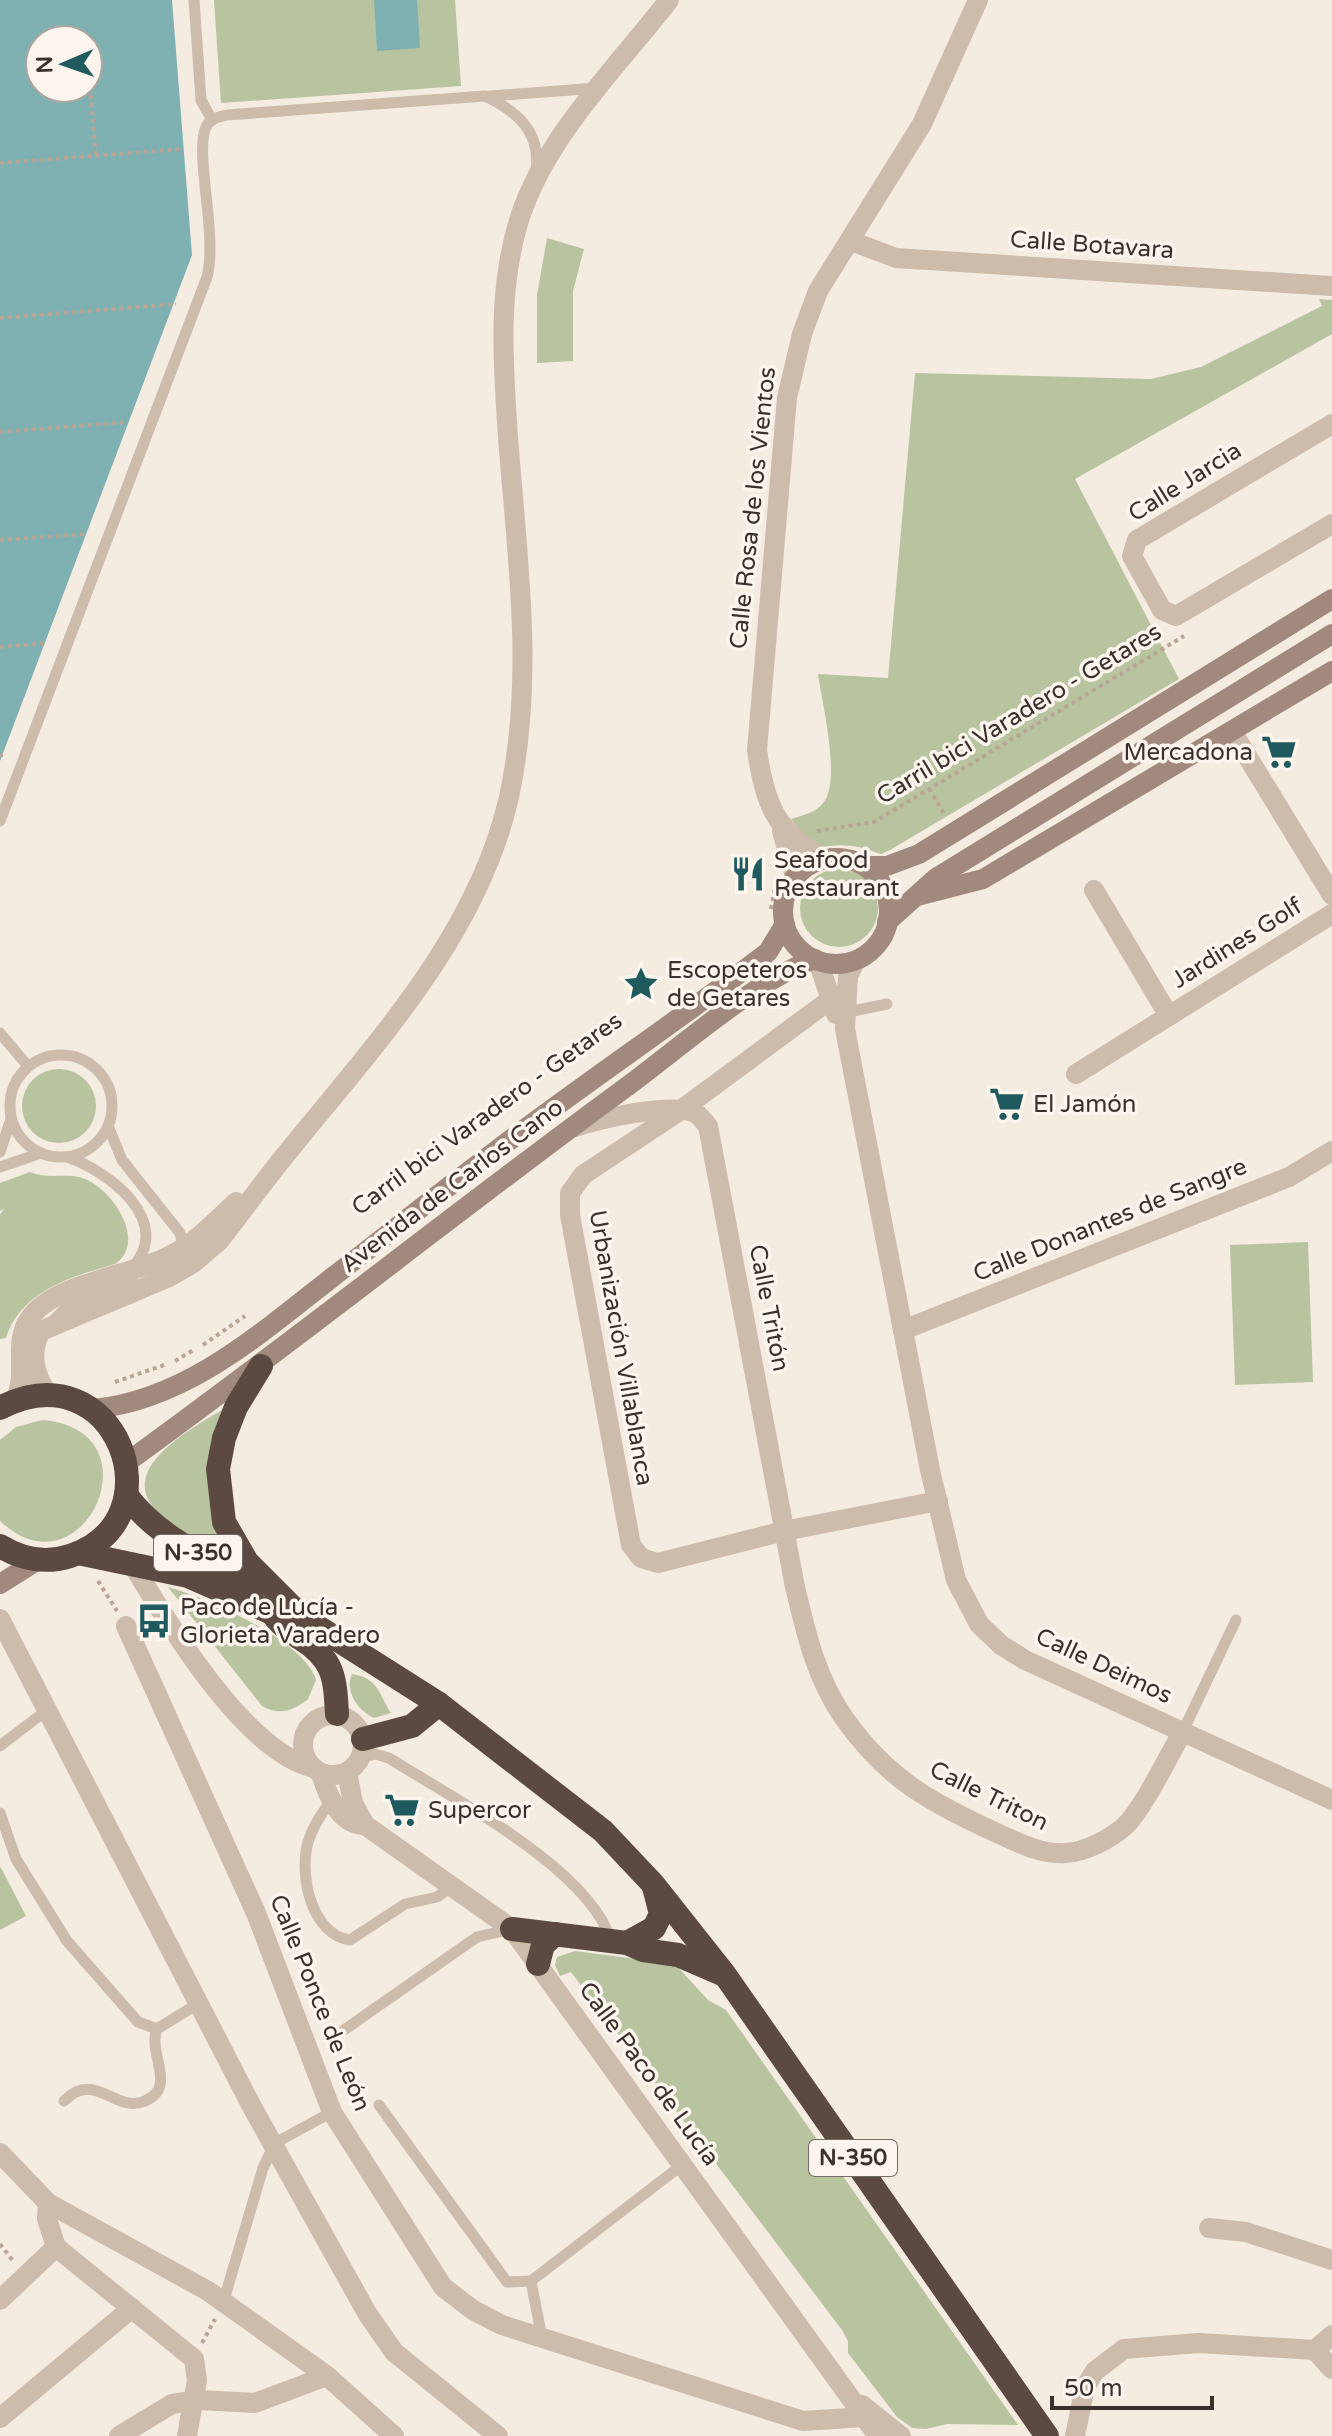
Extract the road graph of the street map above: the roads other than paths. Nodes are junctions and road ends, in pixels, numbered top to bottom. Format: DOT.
graph roads {
  1 [pos="194,0"];
  2 [pos="669,0"];
  3 [pos="978,0"];
  4 [pos="601,88"];
  5 [pos="485,96"];
  6 [pos="212,120"];
  7 [pos="522,212"];
  8 [pos="851,241"];
  9 [pos="1332,286"];
  10 [pos="1332,424"];
  11 [pos="1332,524"];
  12 [pos="1332,599"];
  13 [pos="1332,634"];
  14 [pos="1332,671"];
  15 [pos="1233,733"];
  16 [pos="0,821"];
  17 [pos="792,845"];
  18 [pos="824,859"];
  19 [pos="865,866"];
  20 [pos="795,876"];
  21 [pos="1094,890"];
  22 [pos="917,896"];
  23 [pos="1332,899"];
  24 [pos="778,918"];
  25 [pos="887,922"];
  26 [pos="817,960"];
  27 [pos="856,960"];
  28 [pos="887,1004"];
  29 [pos="843,1009"];
  30 [pos="1169,1016"];
  31 [pos="0,1033"];
  32 [pos="28,1066"];
  33 [pos="1076,1074"];
  34 [pos="681,1110"];
  35 [pos="11,1118"];
  36 [pos="108,1126"];
  37 [pos="571,1128"];
  38 [pos="1332,1151"];
  39 [pos="0,1152"];
  40 [pos="41,1153"];
  41 [pos="67,1157"];
  42 [pos="0,1167"];
  43 [pos="272,1171"];
  44 [pos="185,1246"];
  45 [pos="126,1273"];
  46 [pos="51,1324"];
  47 [pos="903,1330"];
  48 [pos="261,1366"];
  49 [pos="48,1394"];
  50 [pos="7,1404"];
  51 [pos="93,1409"];
  52 [pos="126,1463"];
  53 [pos="126,1495"];
  54 [pos="938,1501"];
  55 [pos="784,1531"];
  56 [pos="0,1546"];
  57 [pos="78,1553"];
  58 [pos="38,1560"];
  59 [pos="131,1562"];
  60 [pos="0,1584"];
  61 [pos="277,1603"];
  62 [pos="0,1619"];
  63 [pos="1236,1620"];
  64 [pos="126,1626"];
  65 [pos="439,1704"];
  66 [pos="47,1710"];
  67 [pos="337,1714"];
  68 [pos="1183,1731"];
  69 [pos="0,1746"];
  70 [pos="357,1756"];
  71 [pos="316,1770"];
  72 [pos="1332,1800"];
  73 [pos="331,1801"];
  74 [pos="0,1813"];
  75 [pos="365,1825"];
  76 [pos="653,1884"];
  77 [pos="452,1886"];
  78 [pos="512,1929"];
  79 [pos="555,1934"];
  80 [pos="619,1942"];
  81 [pos="538,1964"];
  82 [pos="725,1975"];
  83 [pos="199,2003"];
  84 [pos="157,2029"];
  85 [pos="344,2030"];
  86 [pos="64,2101"];
  87 [pos="379,2105"];
  88 [pos="332,2112"];
  89 [pos="275,2143"];
  90 [pos="0,2153"];
  91 [pos="682,2165"];
  92 [pos="48,2203"];
  93 [pos="1209,2228"];
  94 [pos="56,2247"];
  95 [pos="1332,2260"];
  96 [pos="531,2281"];
  97 [pos="0,2300"];
  98 [pos="223,2303"];
  99 [pos="132,2308"];
  100 [pos="1332,2335"];
  101 [pos="542,2338"];
  102 [pos="1315,2350"];
  103 [pos="1332,2369"];
  104 [pos="327,2376"];
  105 [pos="849,2396"];
  106 [pos="193,2401"];
  107 [pos="864,2417"];
  108 [pos="0,2418"];
  109 [pos="119,2436"];
  110 [pos="187,2436"];
  111 [pos="394,2436"];
  112 [pos="498,2436"];
  113 [pos="878,2436"];
  114 [pos="901,2436"];
  115 [pos="1047,2436"];
  116 [pos="1075,2436"];
  1 -- 6 [label="lane"];
  2 -- 4 [label="street"];
  3 -- 8 [label="street, Calle Rosa de los Vientos"];
  4 -- 5 [label="lane"];
  4 -- 7 [label="street"];
  5 -- 6 [label="lane"];
  5 -- 7 [label="lane"];
  6 -- 16 [label="lane"];
  7 -- 43 [label="street"];
  8 -- 9 [label="street, Calle Botavara"];
  8 -- 17 [label="street, Calle Rosa de los Vientos"];
  10 -- 11 [label="street, Calle Jarcia"];
  12 -- 19 [label="street"];
  13 -- 22 [label="street"];
  14 -- 15 [label="street"];
  15 -- 22 [label="street"];
  15 -- 23 [label="street"];
  17 -- 18 [label="street, Calle Rosa de los Vientos"];
  17 -- 20 [label="street"];
  18 -- 19 [label="street"];
  18 -- 20 [label="street"];
  19 -- 25 [label="street"];
  20 -- 24 [label="street"];
  21 -- 30 [label="street, Jardines Golf"];
  22 -- 25 [label="street"];
  23 -- 30 [label="street, Jardines Golf"];
  24 -- 26 [label="street"];
  24 -- 51 [label="street, Avenida de Carlos Cano"];
  25 -- 27 [label="street"];
  26 -- 27 [label="street"];
  26 -- 29 [label="street, Calle Deimos"];
  26 -- 37 [label="street, Avenida de Carlos Cano"];
  27 -- 29 [label="street"];
  28 -- 29 [label="lane"];
  29 -- 34 [label="street, Urbanización Villablanca"];
  29 -- 47 [label="street, Calle Deimos"];
  30 -- 33 [label="street, Jardines Golf"];
  31 -- 32 [label="lane"];
  32 -- 35 [label="lane"];
  32 -- 36 [label="lane"];
  34 -- 37 [label="street"];
  34 -- 55 [label="street, Calle Tritón"];
  34 -- 55 [label="street, Urbanización Villablanca"];
  35 -- 39 [label="lane"];
  35 -- 40 [label="lane"];
  36 -- 41 [label="lane"];
  36 -- 44 [label="lane"];
  37 -- 48 [label="street, Avenida de Carlos Cano"];
  38 -- 47 [label="street, Calle Donantes de Sangre"];
  40 -- 41 [label="lane"];
  40 -- 42 [label="lane"];
  41 -- 45 [label="lane"];
  43 -- 44 [label="street"];
  43 -- 46 [label="street"];
  44 -- 45 [label="street"];
  44 -- 46 [label="lane"];
  45 -- 50 [label="street"];
  46 -- 49 [label="street"];
  47 -- 54 [label="street, Calle Deimos"];
  48 -- 52 [label="street, Avenida de Carlos Cano"];
  48 -- 61 [label="highway"];
  49 -- 50 [label="highway"];
  49 -- 51 [label="highway"];
  51 -- 52 [label="highway, N-350"];
  52 -- 53 [label="highway, N-350"];
  53 -- 57 [label="highway, N-350"];
  53 -- 61 [label="highway, N-350"];
  54 -- 55 [label="street, Urbanización Villablanca"];
  54 -- 68 [label="street, Calle Deimos"];
  55 -- 68 [label="street, Calle Triton"];
  56 -- 58 [label="highway"];
  57 -- 58 [label="highway, N-350"];
  57 -- 59 [label="highway, N-350"];
  58 -- 60 [label="street"];
  59 -- 61 [label="highway, N-350"];
  59 -- 71 [label="street"];
  61 -- 65 [label="highway, N-350"];
  61 -- 67 [label="highway"];
  62 -- 66 [label="street"];
  63 -- 68 [label="lane"];
  64 -- 88 [label="street, Calle Ponce de León"];
  65 -- 70 [label="highway"];
  65 -- 76 [label="highway, N-350"];
  66 -- 69 [label="lane"];
  66 -- 83 [label="street"];
  67 -- 70 [label="street"];
  67 -- 71 [label="street"];
  68 -- 72 [label="street, Calle Deimos"];
  70 -- 71 [label="street"];
  70 -- 75 [label="street"];
  70 -- 80 [label="lane"];
  71 -- 73 [label="street"];
  73 -- 75 [label="street, Calle Paco de Lucía"];
  73 -- 77 [label="lane"];
  74 -- 84 [label="lane"];
  75 -- 77 [label="street, Calle Paco de Lucía"];
  76 -- 80 [label="highway"];
  76 -- 82 [label="highway, N-350"];
  77 -- 78 [label="street, Calle Paco de Lucía"];
  78 -- 79 [label="highway"];
  78 -- 81 [label="street, Calle Paco de Lucía"];
  78 -- 85 [label="lane"];
  79 -- 80 [label="highway"];
  79 -- 81 [label="highway"];
  80 -- 82 [label="highway"];
  81 -- 91 [label="street, Calle Paco de Lucía"];
  82 -- 115 [label="highway, N-350"];
  83 -- 84 [label="lane"];
  83 -- 89 [label="street"];
  84 -- 86 [label="lane"];
  87 -- 96 [label="lane"];
  88 -- 89 [label="lane"];
  88 -- 101 [label="street, Calle Ponce de León"];
  89 -- 98 [label="lane"];
  89 -- 112 [label="street"];
  90 -- 92 [label="street"];
  91 -- 96 [label="lane"];
  91 -- 105 [label="street, Calle Paco de Lucía"];
  92 -- 94 [label="street"];
  92 -- 98 [label="street"];
  93 -- 95 [label="street"];
  94 -- 97 [label="street"];
  94 -- 99 [label="street"];
  96 -- 101 [label="lane"];
  98 -- 104 [label="street"];
  99 -- 106 [label="street"];
  99 -- 108 [label="street"];
  100 -- 102 [label="street"];
  101 -- 107 [label="street, Calle Ponce de León"];
  102 -- 103 [label="street"];
  102 -- 116 [label="street"];
  104 -- 106 [label="street"];
  104 -- 111 [label="street"];
  105 -- 107 [label="street, Calle Paco de Lucía"];
  105 -- 114 [label="street, Calle Paco de Lucía"];
  106 -- 109 [label="street"];
  106 -- 110 [label="street"];
  107 -- 113 [label="street, Calle Paco de Lucía"];
}
